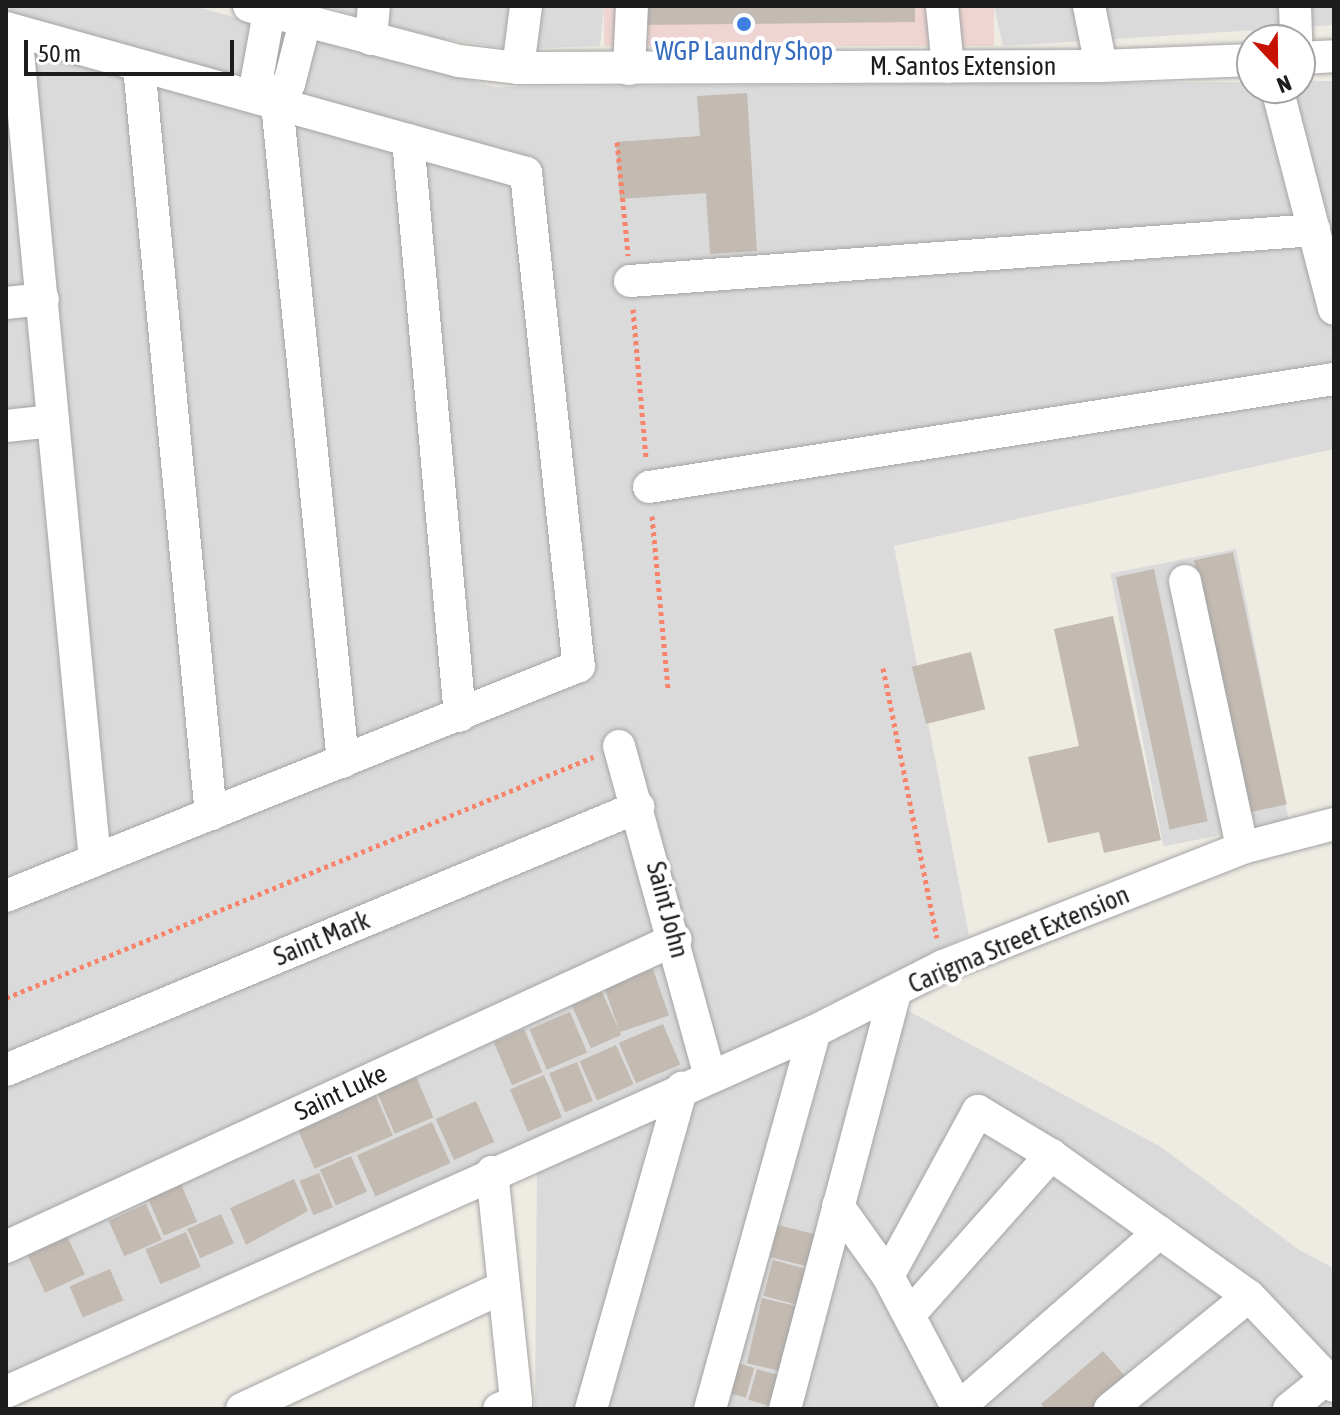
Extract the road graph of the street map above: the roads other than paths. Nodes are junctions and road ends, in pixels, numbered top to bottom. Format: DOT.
graph roads {
  1 [pos="374,6"];
  2 [pos="526,6"];
  3 [pos="632,6"];
  4 [pos="942,6"];
  5 [pos="1089,6"];
  6 [pos="259,9"];
  7 [pos="305,22"];
  8 [pos="11,30"];
  9 [pos="371,39"];
  10 [pos="1236,61"];
  11 [pos="139,66"];
  12 [pos="1101,66"];
  13 [pos="948,67"];
  14 [pos="518,68"];
  15 [pos="629,69"];
  16 [pos="277,103"];
  17 [pos="1281,104"];
  18 [pos="408,140"];
  19 [pos="19,179"];
  20 [pos="1314,230"];
  21 [pos="630,281"];
  22 [pos="43,299"];
  23 [pos="6,303"];
  24 [pos="1334,309"];
  25 [pos="1334,379"];
  26 [pos="53,421"];
  27 [pos="6,426"];
  28 [pos="649,487"];
  29 [pos="1185,581"];
  30 [pos="460,716"];
  31 [pos="619,746"];
  32 [pos="343,762"];
  33 [pos="638,807"];
  34 [pos="211,815"];
  35 [pos="1334,824"];
  36 [pos="1242,848"];
  37 [pos="95,860"];
  38 [pos="6,896"];
  39 [pos="676,939"];
  40 [pos="895,992"];
  41 [pos="815,1031"];
  42 [pos="6,1070"];
  43 [pos="696,1082"];
  44 [pos="1051,1155"];
  45 [pos="492,1172"];
  46 [pos="838,1206"];
  47 [pos="1160,1232"];
  48 [pos="6,1247"];
  49 [pos="888,1276"];
  50 [pos="504,1287"];
  51 [pos="1249,1296"];
  52 [pos="910,1314"];
  53 [pos="1330,1382"];
  54 [pos="6,1392"];
  55 [pos="507,1405"];
  56 [pos="242,1409"];
  57 [pos="591,1409"];
  58 [pos="710,1409"];
  59 [pos="785,1409"];
  60 [pos="957,1409"];
  61 [pos="1110,1409"];
  62 [pos="1289,1409"];
  1 -- 9 [label="street"];
  2 -- 14 [label="street"];
  3 -- 15 [label="street"];
  4 -- 13 [label="street"];
  5 -- 12 [label="street"];
  6 -- 7 [label="street, M. Santos Extension"];
  6 -- 16 [label="street"];
  7 -- 9 [label="street, M. Santos Extension"];
  7 -- 16 [label="street"];
  8 -- 11 [label="street"];
  8 -- 19 [label="street"];
  9 -- 14 [label="street, M. Santos Extension"];
  10 -- 12 [label="street, M. Santos Extension"];
  11 -- 16 [label="street"];
  11 -- 34 [label="street"];
  12 -- 13 [label="street, M. Santos Extension"];
  13 -- 15 [label="street, M. Santos Extension"];
  14 -- 15 [label="street, M. Santos Extension"];
  16 -- 18 [label="street"];
  16 -- 32 [label="street"];
  17 -- 20 [label="street"];
  18 -- 30 [label="street"];
  18 -- 30 [label="street"];
  19 -- 22 [label="street"];
  20 -- 21 [label="street"];
  20 -- 24 [label="street"];
  22 -- 23 [label="street"];
  22 -- 26 [label="street"];
  25 -- 28 [label="street"];
  26 -- 27 [label="street"];
  26 -- 37 [label="street"];
  29 -- 36 [label="street"];
  30 -- 32 [label="street"];
  31 -- 33 [label="street, Saint John"];
  32 -- 34 [label="street"];
  33 -- 39 [label="street, Saint John"];
  33 -- 42 [label="street, Saint Mark"];
  34 -- 37 [label="street"];
  35 -- 36 [label="street, Carigma Street Extension"];
  36 -- 40 [label="street, Carigma Street Extension"];
  37 -- 38 [label="street"];
  39 -- 43 [label="street, Saint John"];
  39 -- 48 [label="street, Saint Luke"];
  40 -- 41 [label="street, Carigma Street Extension"];
  40 -- 46 [label="street"];
  41 -- 43 [label="street, Carigma Street Extension"];
  41 -- 58 [label="street"];
  43 -- 45 [label="street, Carigma Street Extension"];
  43 -- 57 [label="street"];
  44 -- 47 [label="street"];
  44 -- 49 [label="street"];
  44 -- 52 [label="street"];
  45 -- 50 [label="street"];
  45 -- 54 [label="street, Carigma Street Extension"];
  46 -- 49 [label="street"];
  46 -- 59 [label="street"];
  47 -- 51 [label="street"];
  47 -- 60 [label="street"];
  49 -- 52 [label="street"];
  50 -- 55 [label="street"];
  50 -- 56 [label="street"];
  51 -- 53 [label="street"];
  51 -- 61 [label="street"];
  52 -- 60 [label="street"];
  53 -- 62 [label="street"];
}
